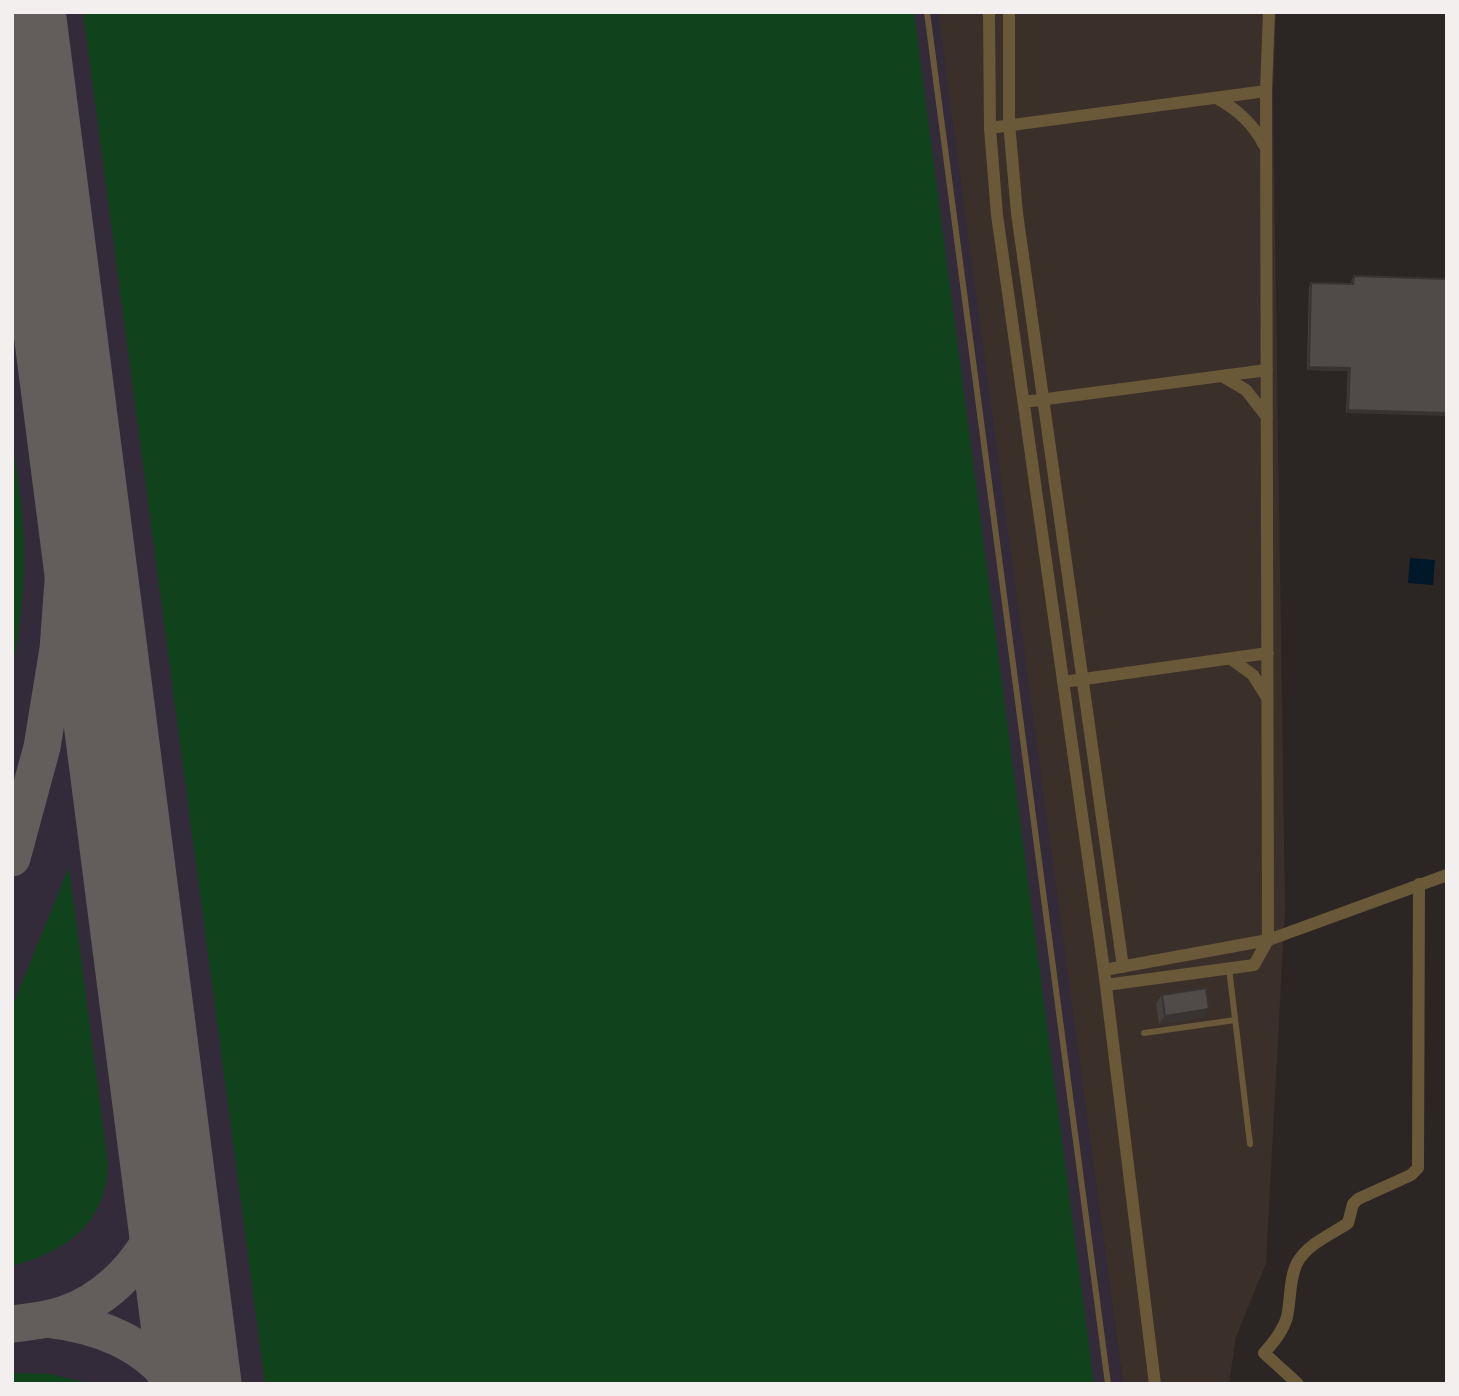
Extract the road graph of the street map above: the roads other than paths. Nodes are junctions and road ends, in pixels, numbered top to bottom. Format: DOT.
graph roads {
  1 [pos="927,12"];
  2 [pos="989,12"];
  3 [pos="1009,12"];
  4 [pos="1269,12"];
  5 [pos="1266,91"];
  6 [pos="1215,98"];
  7 [pos="1009,125"];
  8 [pos="990,128"];
  9 [pos="1266,149"];
  10 [pos="1267,370"];
  11 [pos="1222,376"];
  12 [pos="1043,399"];
  13 [pos="1024,402"];
  14 [pos="1267,417"];
  15 [pos="1268,653"];
  16 [pos="1231,659"];
  17 [pos="1083,679"];
  18 [pos="1063,681"];
  19 [pos="1268,701"];
  20 [pos="1447,875"];
  21 [pos="1419,884"];
  22 [pos="1268,940"];
  23 [pos="1123,967"];
  24 [pos="1229,968"];
  25 [pos="1104,970"];
  26 [pos="1105,985"];
  27 [pos="1235,1020"];
  28 [pos="1144,1033"];
  29 [pos="1250,1143"];
  30 [pos="1108,1384"];
  31 [pos="1156,1384"];
  32 [pos="1298,1384"];
  1 -- 30 [label="lane"];
  2 -- 8 [label="street"];
  3 -- 7 [label="street"];
  4 -- 5 [label="street"];
  5 -- 6 [label="street"];
  5 -- 9 [label="street"];
  6 -- 7 [label="street"];
  6 -- 9 [label="street"];
  7 -- 8 [label="street"];
  7 -- 12 [label="street"];
  8 -- 13 [label="street"];
  9 -- 10 [label="street"];
  10 -- 11 [label="street"];
  10 -- 14 [label="street"];
  11 -- 12 [label="street"];
  11 -- 14 [label="street"];
  12 -- 13 [label="street"];
  12 -- 17 [label="street"];
  13 -- 18 [label="street"];
  14 -- 15 [label="street"];
  15 -- 16 [label="street"];
  15 -- 19 [label="street"];
  16 -- 17 [label="street"];
  16 -- 19 [label="street"];
  17 -- 18 [label="street"];
  17 -- 23 [label="street"];
  18 -- 25 [label="street"];
  19 -- 22 [label="street"];
  20 -- 21 [label="street"];
  21 -- 22 [label="street"];
  21 -- 32 [label="street"];
  22 -- 23 [label="street"];
  22 -- 24 [label="street"];
  23 -- 25 [label="street"];
  24 -- 26 [label="street"];
  24 -- 27 [label="lane"];
  25 -- 26 [label="street"];
  26 -- 31 [label="street"];
  27 -- 28 [label="lane"];
  27 -- 29 [label="lane"];
}
